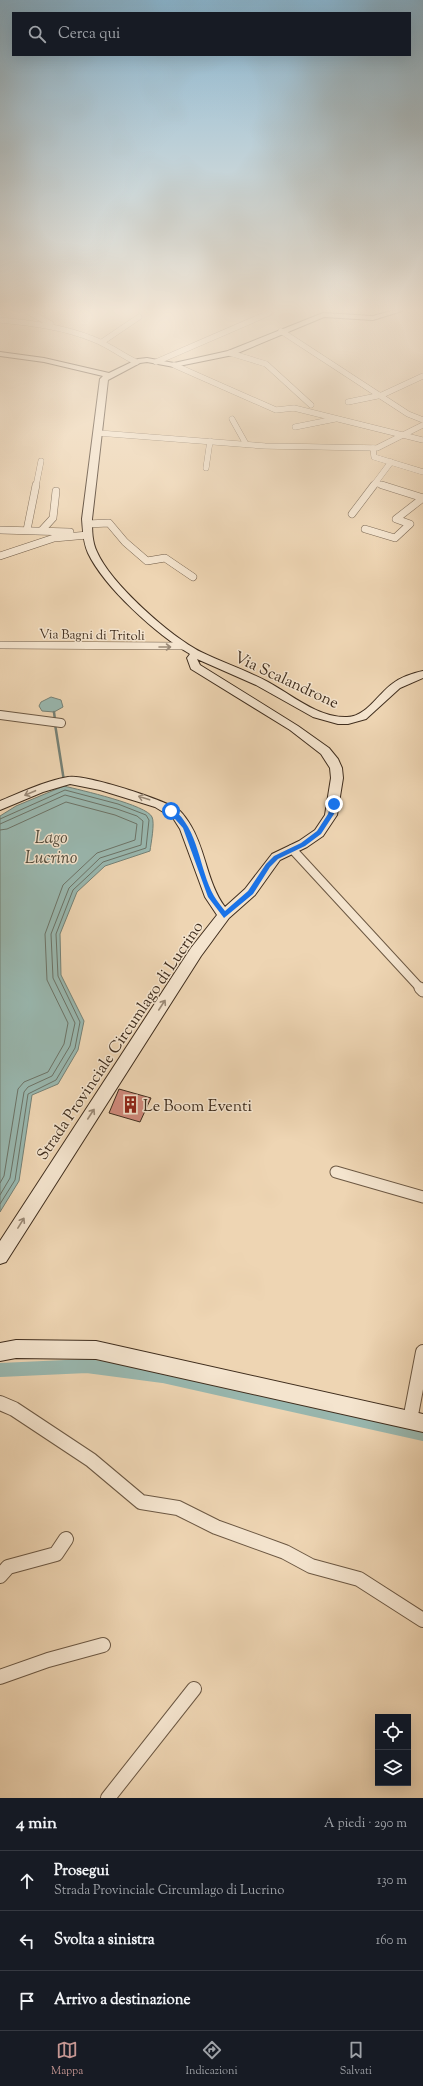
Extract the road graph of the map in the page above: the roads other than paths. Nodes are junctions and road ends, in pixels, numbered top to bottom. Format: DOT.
graph roads {
  1 [pos="102,395"];
  2 [pos="242,395"];
  3 [pos="300,395"];
  4 [pos="379,395"];
  5 [pos="348,402"];
  6 [pos="311,405"];
  7 [pos="232,419"];
  8 [pos="338,419"];
  9 [pos="423,420"];
  10 [pos="423,426"];
  11 [pos="295,427"];
  12 [pos="98,433"];
  13 [pos="406,435"];
  14 [pos="423,440"];
  15 [pos="210,441"];
  16 [pos="246,444"];
  17 [pos="373,448"];
  18 [pos="41,460"];
  19 [pos="391,462"];
  20 [pos="206,468"];
  21 [pos="423,472"];
  22 [pos="375,483"];
  23 [pos="56,491"];
  24 [pos="423,498"];
  25 [pos="352,514"];
  26 [pos="87,524"];
  27 [pos="365,529"];
  28 [pos="0,530"];
  29 [pos="28,530"];
  30 [pos="42,530"];
  31 [pos="83,535"];
  32 [pos="0,556"];
  33 [pos="193,577"];
  34 [pos="0,645"];
  35 [pos="183,646"];
  36 [pos="196,654"];
  37 [pos="423,674"];
  38 [pos="0,715"];
  39 [pos="57,722"];
  40 [pos="0,806"];
  41 [pos="292,849"];
  42 [pos="224,916"];
  43 [pos="423,991"];
  44 [pos="336,1172"];
  45 [pos="423,1197"];
  46 [pos="0,1256"];
  47 [pos="0,1352"];
  48 [pos="423,1352"];
  49 [pos="0,1403"];
  50 [pos="416,1421"];
  51 [pos="66,1539"];
  52 [pos="0,1576"];
  53 [pos="423,1620"];
  54 [pos="103,1645"];
  55 [pos="0,1677"];
  56 [pos="194,1689"];
  57 [pos="108,1798"];
  1 -- 12 [label="street, Via Scalandrone"];
  2 -- 8 [label="street"];
  3 -- 6 [label="street"];
  4 -- 5 [label="street"];
  4 -- 9 [label="street"];
  7 -- 16 [label="street"];
  8 -- 11 [label="street"];
  8 -- 13 [label="street"];
  10 -- 13 [label="street"];
  12 -- 15 [label="street"];
  12 -- 26 [label="street, Via Scalandrone"];
  13 -- 14 [label="street"];
  13 -- 17 [label="street"];
  15 -- 16 [label="street"];
  15 -- 20 [label="street"];
  16 -- 17 [label="street"];
  17 -- 19 [label="street"];
  18 -- 29 [label="street"];
  19 -- 21 [label="street"];
  19 -- 22 [label="street"];
  22 -- 24 [label="street"];
  22 -- 25 [label="street"];
  23 -- 30 [label="street"];
  24 -- 27 [label="street"];
  26 -- 31 [label="street, Via Scalandrone"];
  26 -- 33 [label="street"];
  28 -- 29 [label="street"];
  29 -- 30 [label="street"];
  30 -- 31 [label="street"];
  31 -- 32 [label="street"];
  31 -- 35 [label="street, Via Scalandrone"];
  34 -- 35 [label="street, Via Bagni di Tritoli, one-way"];
  35 -- 36 [label="street, Via Scalandrone"];
  36 -- 37 [label="street, Via Scalandrone"];
  36 -- 41 [label="street"];
  38 -- 39 [label="street"];
  42 -- 40 [label="street, Strada Provinciale Circumlago di Lucrino, one-way"];
  41 -- 42 [label="street"];
  41 -- 43 [label="street"];
  46 -- 42 [label="street, Strada Provinciale Circumlago di Lucrino, one-way"];
  44 -- 45 [label="street"];
  47 -- 50 [label="street"];
  48 -- 50 [label="street"];
  49 -- 53 [label="street"];
  51 -- 52 [label="street"];
  54 -- 55 [label="street"];
  56 -- 57 [label="street"];
}
